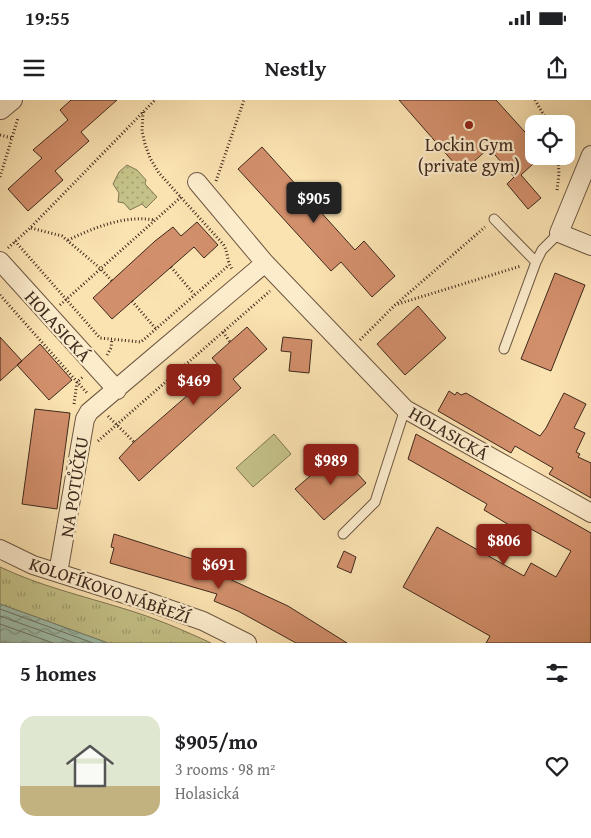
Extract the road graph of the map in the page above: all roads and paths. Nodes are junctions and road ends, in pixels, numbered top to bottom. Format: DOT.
graph roads {
  1 [pos="155,100"];
  2 [pos="244,100"];
  3 [pos="535,100"];
  4 [pos="7,109"];
  5 [pos="143,112"];
  6 [pos="544,115"];
  7 [pos="0,135"];
  8 [pos="12,138"];
  9 [pos="591,154"];
  10 [pos="0,177"];
  11 [pos="196,182"];
  12 [pos="181,197"];
  13 [pos="210,198"];
  14 [pos="494,219"];
  15 [pos="155,220"];
  16 [pos="30,228"];
  17 [pos="560,233"];
  18 [pos="68,240"];
  19 [pos="15,241"];
  20 [pos="591,246"];
  21 [pos="2,256"];
  22 [pos="536,262"];
  23 [pos="265,263"];
  24 [pos="171,267"];
  25 [pos="101,269"];
  26 [pos="112,281"];
  27 [pos="282,281"];
  28 [pos="194,294"];
  29 [pos="0,296"];
  30 [pos="66,300"];
  31 [pos="132,302"];
  32 [pos="395,305"];
  33 [pos="49,315"];
  34 [pos="156,329"];
  35 [pos="223,332"];
  36 [pos="230,342"];
  37 [pos="504,348"];
  38 [pos="349,350"];
  39 [pos="186,365"];
  40 [pos="204,382"];
  41 [pos="117,390"];
  42 [pos="97,405"];
  43 [pos="405,409"];
  44 [pos="117,425"];
  45 [pos="134,442"];
  46 [pos="78,458"];
  47 [pos="591,513"];
  48 [pos="343,534"];
  49 [pos="0,550"];
  50 [pos="58,573"];
  51 [pos="247,643"];
  1 -- 5 [label="path"];
  2 -- 13 [label="path"];
  3 -- 6 [label="path"];
  4 -- 8 [label="path"];
  5 -- 12 [label="path"];
  5 -- 16 [label="path"];
  7 -- 8 [label="path"];
  8 -- 10 [label="path"];
  9 -- 17 [label="street"];
  11 -- 13 [label="street, HOLASICKÁ"];
  12 -- 15 [label="path"];
  12 -- 28 [label="path"];
  13 -- 23 [label="street, HOLASICKÁ"];
  14 -- 22 [label="lane"];
  14 -- 32 [label="path"];
  15 -- 18 [label="path"];
  15 -- 25 [label="path"];
  16 -- 18 [label="path"];
  16 -- 19 [label="path"];
  17 -- 20 [label="street"];
  17 -- 22 [label="lane"];
  18 -- 25 [label="path"];
  19 -- 21 [label="path"];
  19 -- 30 [label="path"];
  21 -- 33 [label="street, HOLASICKÁ"];
  22 -- 32 [label="path"];
  22 -- 37 [label="lane"];
  23 -- 27 [label="street, HOLASICKÁ"];
  23 -- 41 [label="street"];
  24 -- 28 [label="path"];
  25 -- 26 [label="path"];
  25 -- 30 [label="path"];
  27 -- 35 [label="path"];
  27 -- 38 [label="street, HOLASICKÁ"];
  28 -- 34 [label="path"];
  29 -- 42 [label="path"];
  30 -- 33 [label="path"];
  30 -- 34 [label="path"];
  31 -- 34 [label="path"];
  32 -- 38 [label="path"];
  33 -- 41 [label="street, HOLASICKÁ"];
  35 -- 36 [label="path"];
  35 -- 39 [label="path"];
  38 -- 43 [label="street, HOLASICKÁ"];
  39 -- 40 [label="path"];
  39 -- 44 [label="path"];
  41 -- 42 [label="street"];
  42 -- 44 [label="path"];
  42 -- 46 [label="street, NA POTŮČKU"];
  43 -- 47 [label="street, HOLASICKÁ"];
  43 -- 48 [label="lane"];
  44 -- 45 [label="path"];
  44 -- 46 [label="path"];
  46 -- 50 [label="street, NA POTŮČKU"];
  49 -- 50 [label="street, KOLOFÍKOVO NÁBŘEŽÍ"];
  50 -- 51 [label="street, KOLOFÍKOVO NÁBŘEŽÍ"];
}
